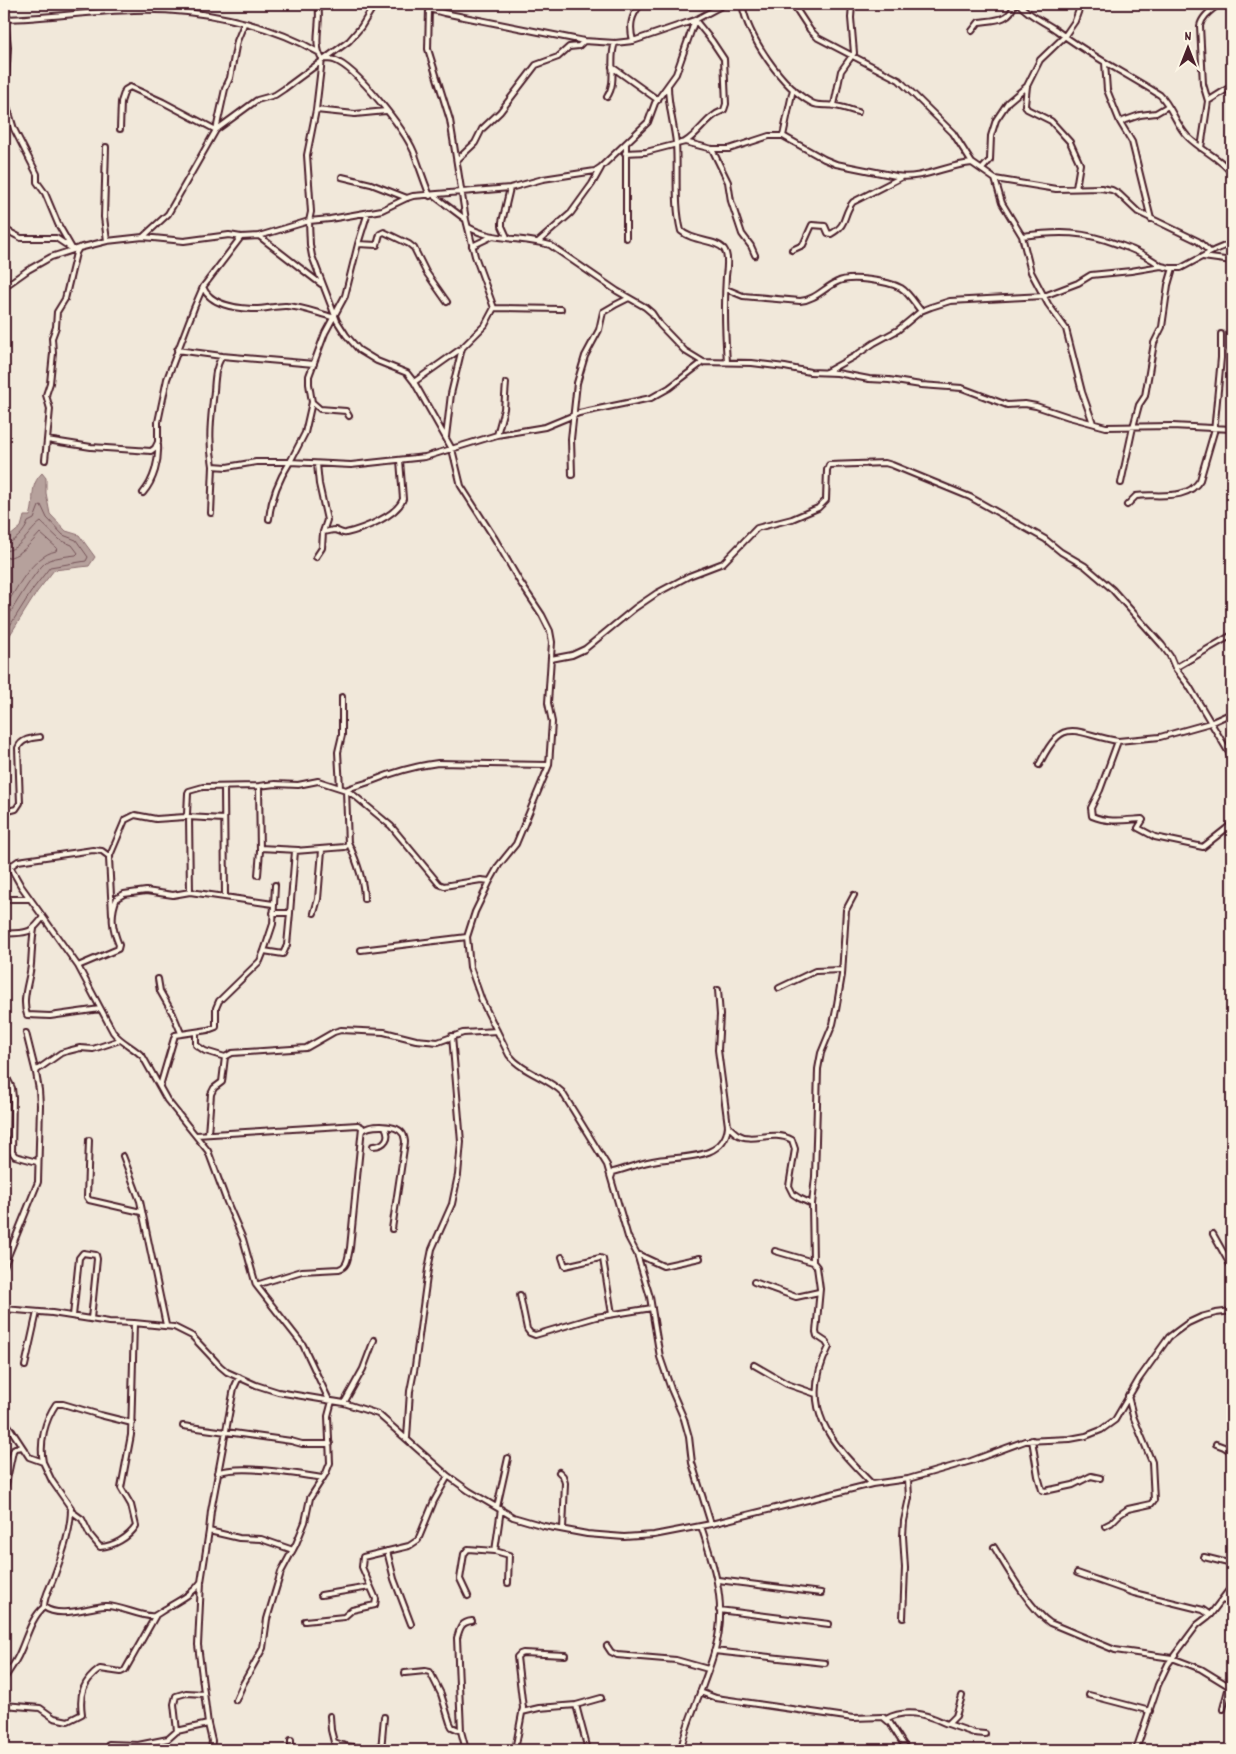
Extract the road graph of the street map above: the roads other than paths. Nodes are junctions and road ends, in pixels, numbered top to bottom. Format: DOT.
graph roads {
  1 [pos="6,4"];
  2 [pos="107,4"];
  3 [pos="318,4"];
  4 [pos="375,4"];
  5 [pos="427,4"];
  6 [pos="641,4"];
  7 [pos="725,4"];
  8 [pos="742,4"];
  9 [pos="793,4"];
  10 [pos="852,4"];
  11 [pos="1014,4"];
  12 [pos="1019,4"];
  13 [pos="1081,4"];
  14 [pos="1219,4"];
  15 [pos="429,9"];
  16 [pos="107,11"];
  17 [pos="5,19"];
  18 [pos="695,20"];
  19 [pos="244,24"];
  20 [pos="972,31"];
  21 [pos="1064,38"];
  22 [pos="633,40"];
  23 [pos="584,41"];
  24 [pos="615,43"];
  25 [pos="318,52"];
  26 [pos="852,56"];
  27 [pos="322,59"];
  28 [pos="1105,63"];
  29 [pos="612,67"];
  30 [pos="668,86"];
  31 [pos="1027,86"];
  32 [pos="1232,86"];
  33 [pos="793,89"];
  34 [pos="608,97"];
  35 [pos="658,100"];
  36 [pos="4,101"];
  37 [pos="1208,101"];
  38 [pos="834,105"];
  39 [pos="1168,106"];
  40 [pos="316,110"];
  41 [pos="386,111"];
  42 [pos="858,112"];
  43 [pos="1120,122"];
  44 [pos="120,129"];
  45 [pos="216,130"];
  46 [pos="783,136"];
  47 [pos="685,142"];
  48 [pos="626,144"];
  49 [pos="676,144"];
  50 [pos="106,147"];
  51 [pos="1201,148"];
  52 [pos="712,149"];
  53 [pos="626,153"];
  54 [pos="456,160"];
  55 [pos="972,163"];
  56 [pos="602,167"];
  57 [pos="982,168"];
  58 [pos="1232,174"];
  59 [pos="342,177"];
  60 [pos="902,177"];
  61 [pos="995,178"];
  62 [pos="510,188"];
  63 [pos="1076,188"];
  64 [pos="461,193"];
  65 [pos="431,195"];
  66 [pos="407,198"];
  67 [pos="368,212"];
  68 [pos="1151,218"];
  69 [pos="466,220"];
  70 [pos="309,221"];
  71 [pos="468,227"];
  72 [pos="4,229"];
  73 [pos="259,236"];
  74 [pos="493,236"];
  75 [pos="1022,236"];
  76 [pos="142,237"];
  77 [pos="241,237"];
  78 [pos="507,237"];
  79 [pos="626,238"];
  80 [pos="107,241"];
  81 [pos="539,242"];
  82 [pos="358,244"];
  83 [pos="1232,244"];
  84 [pos="472,246"];
  85 [pos="79,248"];
  86 [pos="73,250"];
  87 [pos="792,250"];
  88 [pos="1210,252"];
  89 [pos="755,255"];
  90 [pos="1203,257"];
  91 [pos="1232,261"];
  92 [pos="1161,266"];
  93 [pos="1173,268"];
  94 [pos="323,285"];
  95 [pos="4,287"];
  96 [pos="203,287"];
  97 [pos="726,289"];
  98 [pos="623,295"];
  99 [pos="1044,296"];
  100 [pos="629,298"];
  101 [pos="447,302"];
  102 [pos="620,302"];
  103 [pos="494,308"];
  104 [pos="561,309"];
  105 [pos="920,311"];
  106 [pos="333,315"];
  107 [pos="1221,334"];
  108 [pos="462,348"];
  109 [pos="177,350"];
  110 [pos="222,356"];
  111 [pos="703,362"];
  112 [pos="727,362"];
  113 [pos="314,364"];
  114 [pos="826,372"];
  115 [pos="414,382"];
  116 [pos="506,384"];
  117 [pos="312,402"];
  118 [pos="574,414"];
  119 [pos="349,416"];
  120 [pos="1093,423"];
  121 [pos="1133,427"];
  122 [pos="1214,428"];
  123 [pos="1232,429"];
  124 [pos="497,436"];
  125 [pos="446,437"];
  126 [pos="47,440"];
  127 [pos="158,442"];
  128 [pos="452,449"];
  129 [pos="45,460"];
  130 [pos="400,460"];
  131 [pos="290,462"];
  132 [pos="317,464"];
  133 [pos="213,466"];
  134 [pos="572,475"];
  135 [pos="1122,483"];
  136 [pos="143,493"];
  137 [pos="1127,505"];
  138 [pos="211,514"];
  139 [pos="269,519"];
  140 [pos="323,532"];
  141 [pos="316,557"];
  142 [pos="1232,635"];
  143 [pos="551,660"];
  144 [pos="1174,668"];
  145 [pos="342,698"];
  146 [pos="1232,713"];
  147 [pos="1210,723"];
  148 [pos="40,737"];
  149 [pos="1118,741"];
  150 [pos="1232,758"];
  151 [pos="549,765"];
  152 [pos="1038,765"];
  153 [pos="259,786"];
  154 [pos="224,787"];
  155 [pos="340,788"];
  156 [pos="346,790"];
  157 [pos="4,812"];
  158 [pos="187,817"];
  159 [pos="224,819"];
  160 [pos="1232,824"];
  161 [pos="348,842"];
  162 [pos="260,848"];
  163 [pos="298,850"];
  164 [pos="322,850"];
  165 [pos="4,856"];
  166 [pos="110,857"];
  167 [pos="9,866"];
  168 [pos="4,868"];
  169 [pos="258,875"];
  170 [pos="490,881"];
  171 [pos="275,885"];
  172 [pos="190,892"];
  173 [pos="854,895"];
  174 [pos="225,897"];
  175 [pos="4,899"];
  176 [pos="30,899"];
  177 [pos="364,899"];
  178 [pos="273,904"];
  179 [pos="272,913"];
  180 [pos="290,913"];
  181 [pos="314,913"];
  182 [pos="112,914"];
  183 [pos="43,917"];
  184 [pos="34,928"];
  185 [pos="4,934"];
  186 [pos="467,937"];
  187 [pos="361,950"];
  188 [pos="264,951"];
  189 [pos="78,966"];
  190 [pos="842,970"];
  191 [pos="158,979"];
  192 [pos="779,988"];
  193 [pos="718,990"];
  194 [pos="100,1009"];
  195 [pos="497,1031"];
  196 [pos="196,1032"];
  197 [pos="181,1033"];
  198 [pos="26,1034"];
  199 [pos="452,1036"];
  200 [pos="120,1040"];
  201 [pos="225,1057"];
  202 [pos="4,1060"];
  203 [pos="36,1073"];
  204 [pos="5,1078"];
  205 [pos="160,1086"];
  206 [pos="385,1126"];
  207 [pos="728,1126"];
  208 [pos="362,1131"];
  209 [pos="208,1134"];
  210 [pos="196,1135"];
  211 [pos="89,1140"];
  212 [pos="373,1146"];
  213 [pos="123,1156"];
  214 [pos="38,1164"];
  215 [pos="611,1178"];
  216 [pos="812,1204"];
  217 [pos="141,1212"];
  218 [pos="392,1228"];
  219 [pos="1213,1234"];
  220 [pos="775,1251"];
  221 [pos="637,1254"];
  222 [pos="562,1257"];
  223 [pos="700,1258"];
  224 [pos="813,1262"];
  225 [pos="4,1266"];
  226 [pos="1232,1268"];
  227 [pos="754,1282"];
  228 [pos="256,1284"];
  229 [pos="819,1292"];
  230 [pos="520,1295"];
  231 [pos="652,1308"];
  232 [pos="4,1309"];
  233 [pos="1232,1311"];
  234 [pos="37,1312"];
  235 [pos="612,1314"];
  236 [pos="73,1316"];
  237 [pos="91,1319"];
  238 [pos="134,1323"];
  239 [pos="166,1326"];
  240 [pos="374,1340"];
  241 [pos="754,1365"];
  242 [pos="25,1366"];
  243 [pos="238,1377"];
  244 [pos="816,1394"];
  245 [pos="1128,1396"];
  246 [pos="331,1400"];
  247 [pos="344,1403"];
  248 [pos="4,1419"];
  249 [pos="132,1423"];
  250 [pos="183,1426"];
  251 [pos="226,1432"];
  252 [pos="407,1438"];
  253 [pos="1032,1440"];
  254 [pos="330,1444"];
  255 [pos="1216,1444"];
  256 [pos="22,1446"];
  257 [pos="1232,1452"];
  258 [pos="508,1458"];
  259 [pos="43,1462"];
  260 [pos="559,1472"];
  261 [pos="217,1473"];
  262 [pos="448,1476"];
  263 [pos="323,1478"];
  264 [pos="1100,1478"];
  265 [pos="908,1480"];
  266 [pos="872,1484"];
  267 [pos="4,1494"];
  268 [pos="499,1508"];
  269 [pos="71,1511"];
  270 [pos="711,1524"];
  271 [pos="701,1526"];
  272 [pos="1105,1526"];
  273 [pos="563,1529"];
  274 [pos="209,1531"];
  275 [pos="994,1547"];
  276 [pos="293,1550"];
  277 [pos="387,1551"];
  278 [pos="495,1551"];
  279 [pos="1204,1557"];
  280 [pos="1232,1564"];
  281 [pos="1077,1573"];
  282 [pos="718,1580"];
  283 [pos="201,1582"];
  284 [pos="508,1583"];
  285 [pos="1232,1586"];
  286 [pos="370,1587"];
  287 [pos="821,1593"];
  288 [pos="321,1596"];
  289 [pos="468,1596"];
  290 [pos="1222,1600"];
  291 [pos="1232,1604"];
  292 [pos="44,1607"];
  293 [pos="720,1610"];
  294 [pos="156,1615"];
  295 [pos="1210,1615"];
  296 [pos="903,1618"];
  297 [pos="305,1620"];
  298 [pos="472,1621"];
  299 [pos="411,1624"];
  300 [pos="829,1624"];
  301 [pos="607,1646"];
  302 [pos="714,1651"];
  303 [pos="564,1655"];
  304 [pos="1172,1658"];
  305 [pos="825,1663"];
  306 [pos="708,1669"];
  307 [pos="405,1673"];
  308 [pos="4,1679"];
  309 [pos="1230,1687"];
  310 [pos="700,1692"];
  311 [pos="204,1694"];
  312 [pos="1089,1695"];
  313 [pos="962,1696"];
  314 [pos="601,1698"];
  315 [pos="236,1700"];
  316 [pos="4,1705"];
  317 [pos="576,1705"];
  318 [pos="1223,1709"];
  319 [pos="1150,1710"];
  320 [pos="522,1712"];
  321 [pos="330,1716"];
  322 [pos="384,1717"];
  323 [pos="886,1719"];
  324 [pos="208,1724"];
  325 [pos="948,1724"];
  326 [pos="177,1731"];
  327 [pos="461,1731"];
  328 [pos="985,1734"];
  329 [pos="291,1740"];
  330 [pos="109,1744"];
  331 [pos="211,1750"];
  332 [pos="291,1750"];
  333 [pos="381,1750"];
  334 [pos="466,1750"];
  335 [pos="515,1750"];
  336 [pos="588,1750"];
  337 [pos="681,1750"];
  338 [pos="907,1750"];
  339 [pos="1136,1750"];
  1 -- 17 [label="street"];
  2 -- 16 [label="street"];
  3 -- 25 [label="street"];
  4 -- 27 [label="street"];
  5 -- 15 [label="street"];
  6 -- 22 [label="street"];
  7 -- 18 [label="street"];
  8 -- 33 [label="street"];
  9 -- 26 [label="street"];
  10 -- 26 [label="street"];
  11 -- 20 [label="street"];
  12 -- 21 [label="street"];
  13 -- 21 [label="street"];
  14 -- 37 [label="street"];
  15 -- 23 [label="street"];
  15 -- 54 [label="street"];
  16 -- 17 [label="street"];
  16 -- 19 [label="street"];
  17 -- 36 [label="street"];
  18 -- 22 [label="street"];
  18 -- 30 [label="street"];
  18 -- 47 [label="street"];
  19 -- 25 [label="street"];
  19 -- 45 [label="street"];
  21 -- 28 [label="street"];
  21 -- 31 [label="street"];
  22 -- 24 [label="street"];
  23 -- 24 [label="street"];
  23 -- 54 [label="street"];
  24 -- 29 [label="street"];
  25 -- 27 [label="street"];
  26 -- 38 [label="street"];
  26 -- 55 [label="street"];
  27 -- 40 [label="street"];
  27 -- 41 [label="street"];
  27 -- 45 [label="street"];
  28 -- 39 [label="street"];
  28 -- 43 [label="street"];
  29 -- 34 [label="street"];
  29 -- 35 [label="street"];
  30 -- 35 [label="street"];
  30 -- 49 [label="street"];
  31 -- 57 [label="street"];
  31 -- 63 [label="street"];
  32 -- 37 [label="street"];
  33 -- 38 [label="street"];
  33 -- 46 [label="street"];
  35 -- 48 [label="street"];
  36 -- 86 [label="street"];
  37 -- 51 [label="street"];
  38 -- 42 [label="street"];
  39 -- 43 [label="street"];
  39 -- 51 [label="street"];
  40 -- 41 [label="street"];
  40 -- 70 [label="street"];
  41 -- 65 [label="street"];
  43 -- 68 [label="street"];
  44 -- 45 [label="street"];
  45 -- 76 [label="street"];
  46 -- 52 [label="street"];
  46 -- 60 [label="street"];
  47 -- 49 [label="street"];
  47 -- 52 [label="street"];
  48 -- 53 [label="street"];
  48 -- 56 [label="street"];
  49 -- 53 [label="street"];
  49 -- 97 [label="street"];
  50 -- 80 [label="street"];
  51 -- 58 [label="street"];
  52 -- 89 [label="street"];
  53 -- 79 [label="street"];
  54 -- 64 [label="street"];
  55 -- 57 [label="street"];
  55 -- 60 [label="street"];
  56 -- 62 [label="street"];
  56 -- 81 [label="street"];
  57 -- 61 [label="street"];
  59 -- 66 [label="street"];
  60 -- 87 [label="street"];
  61 -- 63 [label="street"];
  61 -- 75 [label="street"];
  62 -- 64 [label="street"];
  62 -- 78 [label="street"];
  63 -- 68 [label="street"];
  64 -- 65 [label="street"];
  64 -- 69 [label="street"];
  65 -- 66 [label="street"];
  65 -- 69 [label="street"];
  66 -- 67 [label="street"];
  67 -- 70 [label="street"];
  67 -- 82 [label="street"];
  68 -- 88 [label="street"];
  69 -- 71 [label="street"];
  70 -- 73 [label="street"];
  70 -- 94 [label="street"];
  71 -- 74 [label="street"];
  71 -- 84 [label="street"];
  72 -- 86 [label="street"];
  73 -- 77 [label="street"];
  73 -- 94 [label="street"];
  74 -- 78 [label="street"];
  74 -- 84 [label="street"];
  75 -- 92 [label="street"];
  75 -- 99 [label="street"];
  76 -- 77 [label="street"];
  76 -- 80 [label="street"];
  77 -- 96 [label="street"];
  78 -- 81 [label="street"];
  80 -- 85 [label="street"];
  81 -- 98 [label="street"];
  82 -- 101 [label="street"];
  82 -- 106 [label="street"];
  83 -- 88 [label="street"];
  84 -- 103 [label="street"];
  85 -- 86 [label="street"];
  85 -- 126 [label="street"];
  86 -- 95 [label="street"];
  88 -- 90 [label="street"];
  90 -- 91 [label="street"];
  90 -- 93 [label="street"];
  92 -- 93 [label="street"];
  92 -- 99 [label="street"];
  93 -- 121 [label="street"];
  94 -- 106 [label="street"];
  96 -- 106 [label="street"];
  96 -- 109 [label="street"];
  97 -- 105 [label="street"];
  97 -- 112 [label="street"];
  98 -- 100 [label="street"];
  98 -- 102 [label="street"];
  99 -- 105 [label="street"];
  99 -- 120 [label="street"];
  100 -- 102 [label="street"];
  100 -- 111 [label="street"];
  102 -- 118 [label="street"];
  103 -- 104 [label="street"];
  103 -- 108 [label="street"];
  105 -- 114 [label="street"];
  106 -- 113 [label="street"];
  106 -- 115 [label="street"];
  107 -- 122 [label="street"];
  108 -- 115 [label="street"];
  108 -- 125 [label="street"];
  109 -- 110 [label="street"];
  109 -- 127 [label="street"];
  110 -- 113 [label="street"];
  110 -- 133 [label="street"];
  111 -- 112 [label="street"];
  111 -- 118 [label="street"];
  112 -- 114 [label="street"];
  113 -- 117 [label="street"];
  114 -- 120 [label="street"];
  115 -- 125 [label="street"];
  116 -- 124 [label="street"];
  117 -- 119 [label="street"];
  117 -- 131 [label="street"];
  118 -- 124 [label="street"];
  118 -- 134 [label="street"];
  120 -- 121 [label="street"];
  121 -- 122 [label="street"];
  121 -- 135 [label="street"];
  122 -- 123 [label="street"];
  122 -- 137 [label="street"];
  124 -- 128 [label="street"];
  125 -- 128 [label="street"];
  126 -- 127 [label="street"];
  126 -- 129 [label="street"];
  127 -- 136 [label="street"];
  128 -- 130 [label="street"];
  128 -- 143 [label="street"];
  130 -- 132 [label="street"];
  130 -- 140 [label="street"];
  131 -- 132 [label="street"];
  131 -- 133 [label="street"];
  131 -- 139 [label="street"];
  132 -- 140 [label="street"];
  133 -- 138 [label="street"];
  140 -- 141 [label="street"];
  142 -- 144 [label="street"];
  143 -- 144 [label="street"];
  143 -- 151 [label="street"];
  144 -- 147 [label="street"];
  145 -- 155 [label="street"];
  146 -- 147 [label="street"];
  147 -- 149 [label="street"];
  147 -- 150 [label="street"];
  148 -- 157 [label="street"];
  149 -- 152 [label="street"];
  149 -- 160 [label="street"];
  151 -- 156 [label="street"];
  151 -- 170 [label="street"];
  153 -- 154 [label="street"];
  153 -- 155 [label="street"];
  153 -- 162 [label="street"];
  154 -- 158 [label="street"];
  154 -- 159 [label="street"];
  155 -- 156 [label="street"];
  156 -- 161 [label="street"];
  156 -- 170 [label="street"];
  158 -- 159 [label="street"];
  158 -- 166 [label="street"];
  158 -- 172 [label="street"];
  159 -- 174 [label="street"];
  161 -- 164 [label="street"];
  161 -- 177 [label="street"];
  162 -- 163 [label="street"];
  162 -- 169 [label="street"];
  163 -- 164 [label="street"];
  163 -- 180 [label="street"];
  164 -- 181 [label="street"];
  165 -- 167 [label="street"];
  166 -- 167 [label="street"];
  166 -- 182 [label="street"];
  167 -- 168 [label="street"];
  167 -- 176 [label="street"];
  170 -- 186 [label="street"];
  171 -- 178 [label="street"];
  172 -- 174 [label="street"];
  172 -- 182 [label="street"];
  173 -- 190 [label="street"];
  174 -- 178 [label="street"];
  175 -- 176 [label="street"];
  176 -- 183 [label="street"];
  178 -- 179 [label="street"];
  179 -- 180 [label="street"];
  179 -- 188 [label="street"];
  180 -- 188 [label="street"];
  182 -- 189 [label="street"];
  183 -- 184 [label="street"];
  183 -- 189 [label="street"];
  184 -- 185 [label="street"];
  184 -- 194 [label="street"];
  186 -- 187 [label="street"];
  186 -- 195 [label="street"];
  188 -- 196 [label="street"];
  189 -- 194 [label="street"];
  190 -- 192 [label="street"];
  190 -- 216 [label="street"];
  191 -- 197 [label="street"];
  193 -- 207 [label="street"];
  194 -- 200 [label="street"];
  195 -- 199 [label="street"];
  195 -- 215 [label="street"];
  196 -- 197 [label="street"];
  196 -- 201 [label="street"];
  197 -- 205 [label="street"];
  198 -- 203 [label="street"];
  199 -- 201 [label="street"];
  199 -- 252 [label="street"];
  200 -- 203 [label="street"];
  200 -- 205 [label="street"];
  201 -- 209 [label="street"];
  202 -- 204 [label="street"];
  203 -- 214 [label="street"];
  204 -- 214 [label="street"];
  205 -- 210 [label="street"];
  206 -- 208 [label="street"];
  206 -- 212 [label="street"];
  206 -- 218 [label="street"];
  207 -- 215 [label="street"];
  207 -- 216 [label="street"];
  208 -- 209 [label="street"];
  208 -- 228 [label="street"];
  209 -- 210 [label="street"];
  210 -- 228 [label="street"];
  211 -- 217 [label="street"];
  213 -- 217 [label="street"];
  214 -- 225 [label="street"];
  215 -- 221 [label="street"];
  216 -- 224 [label="street"];
  217 -- 239 [label="street"];
  219 -- 226 [label="street"];
  220 -- 224 [label="street"];
  221 -- 223 [label="street"];
  221 -- 231 [label="street"];
  222 -- 235 [label="street"];
  224 -- 229 [label="street"];
  227 -- 229 [label="street"];
  228 -- 246 [label="street"];
  229 -- 244 [label="street"];
  230 -- 235 [label="street"];
  231 -- 235 [label="street"];
  231 -- 270 [label="street"];
  232 -- 234 [label="street"];
  233 -- 245 [label="street"];
  234 -- 236 [label="street"];
  234 -- 242 [label="street"];
  236 -- 237 [label="street"];
  236 -- 237 [label="street"];
  237 -- 238 [label="street"];
  238 -- 239 [label="street"];
  238 -- 249 [label="street"];
  239 -- 243 [label="street"];
  240 -- 247 [label="street"];
  241 -- 244 [label="street"];
  243 -- 246 [label="street"];
  243 -- 251 [label="street"];
  244 -- 266 [label="street"];
  245 -- 253 [label="street"];
  245 -- 272 [label="street"];
  246 -- 247 [label="street"];
  246 -- 254 [label="street"];
  247 -- 252 [label="street"];
  248 -- 256 [label="street"];
  249 -- 259 [label="street"];
  249 -- 269 [label="street"];
  250 -- 251 [label="street"];
  251 -- 254 [label="street"];
  251 -- 261 [label="street"];
  252 -- 262 [label="street"];
  253 -- 264 [label="street"];
  253 -- 265 [label="street"];
  254 -- 263 [label="street"];
  255 -- 257 [label="street"];
  256 -- 259 [label="street"];
  256 -- 267 [label="street"];
  258 -- 268 [label="street"];
  259 -- 269 [label="street"];
  260 -- 273 [label="street"];
  261 -- 263 [label="street"];
  261 -- 274 [label="street"];
  262 -- 268 [label="street"];
  262 -- 277 [label="street"];
  263 -- 276 [label="street"];
  265 -- 266 [label="street"];
  265 -- 296 [label="street"];
  266 -- 270 [label="street"];
  268 -- 273 [label="street"];
  268 -- 278 [label="street"];
  269 -- 292 [label="street"];
  270 -- 271 [label="street"];
  271 -- 273 [label="street"];
  271 -- 282 [label="street"];
  274 -- 276 [label="street"];
  274 -- 283 [label="street"];
  275 -- 304 [label="street"];
  276 -- 315 [label="street"];
  277 -- 286 [label="street"];
  277 -- 299 [label="street"];
  278 -- 284 [label="street"];
  278 -- 289 [label="street"];
  279 -- 280 [label="street"];
  281 -- 295 [label="street"];
  282 -- 287 [label="street"];
  282 -- 293 [label="street"];
  283 -- 294 [label="street"];
  283 -- 311 [label="street"];
  285 -- 290 [label="street"];
  286 -- 288 [label="street"];
  286 -- 297 [label="street"];
  290 -- 291 [label="street"];
  290 -- 295 [label="street"];
  292 -- 294 [label="street"];
  292 -- 308 [label="street"];
  293 -- 300 [label="street"];
  293 -- 302 [label="street"];
  294 -- 316 [label="street"];
  295 -- 304 [label="street"];
  298 -- 327 [label="street"];
  301 -- 306 [label="street"];
  302 -- 305 [label="street"];
  302 -- 306 [label="street"];
  303 -- 320 [label="street"];
  304 -- 309 [label="street"];
  304 -- 319 [label="street"];
  306 -- 310 [label="street"];
  307 -- 327 [label="street"];
  309 -- 318 [label="street"];
  310 -- 323 [label="street"];
  310 -- 337 [label="street"];
  311 -- 324 [label="street"];
  311 -- 326 [label="street"];
  312 -- 319 [label="street"];
  313 -- 325 [label="street"];
  314 -- 317 [label="street"];
  317 -- 320 [label="street"];
  317 -- 336 [label="street"];
  319 -- 339 [label="street"];
  320 -- 335 [label="street"];
  321 -- 333 [label="street"];
  322 -- 333 [label="street"];
  323 -- 325 [label="street"];
  323 -- 338 [label="street"];
  324 -- 326 [label="street"];
  324 -- 331 [label="street"];
  325 -- 328 [label="street"];
  326 -- 330 [label="street"];
  327 -- 334 [label="street"];
  329 -- 332 [label="street"];
}
